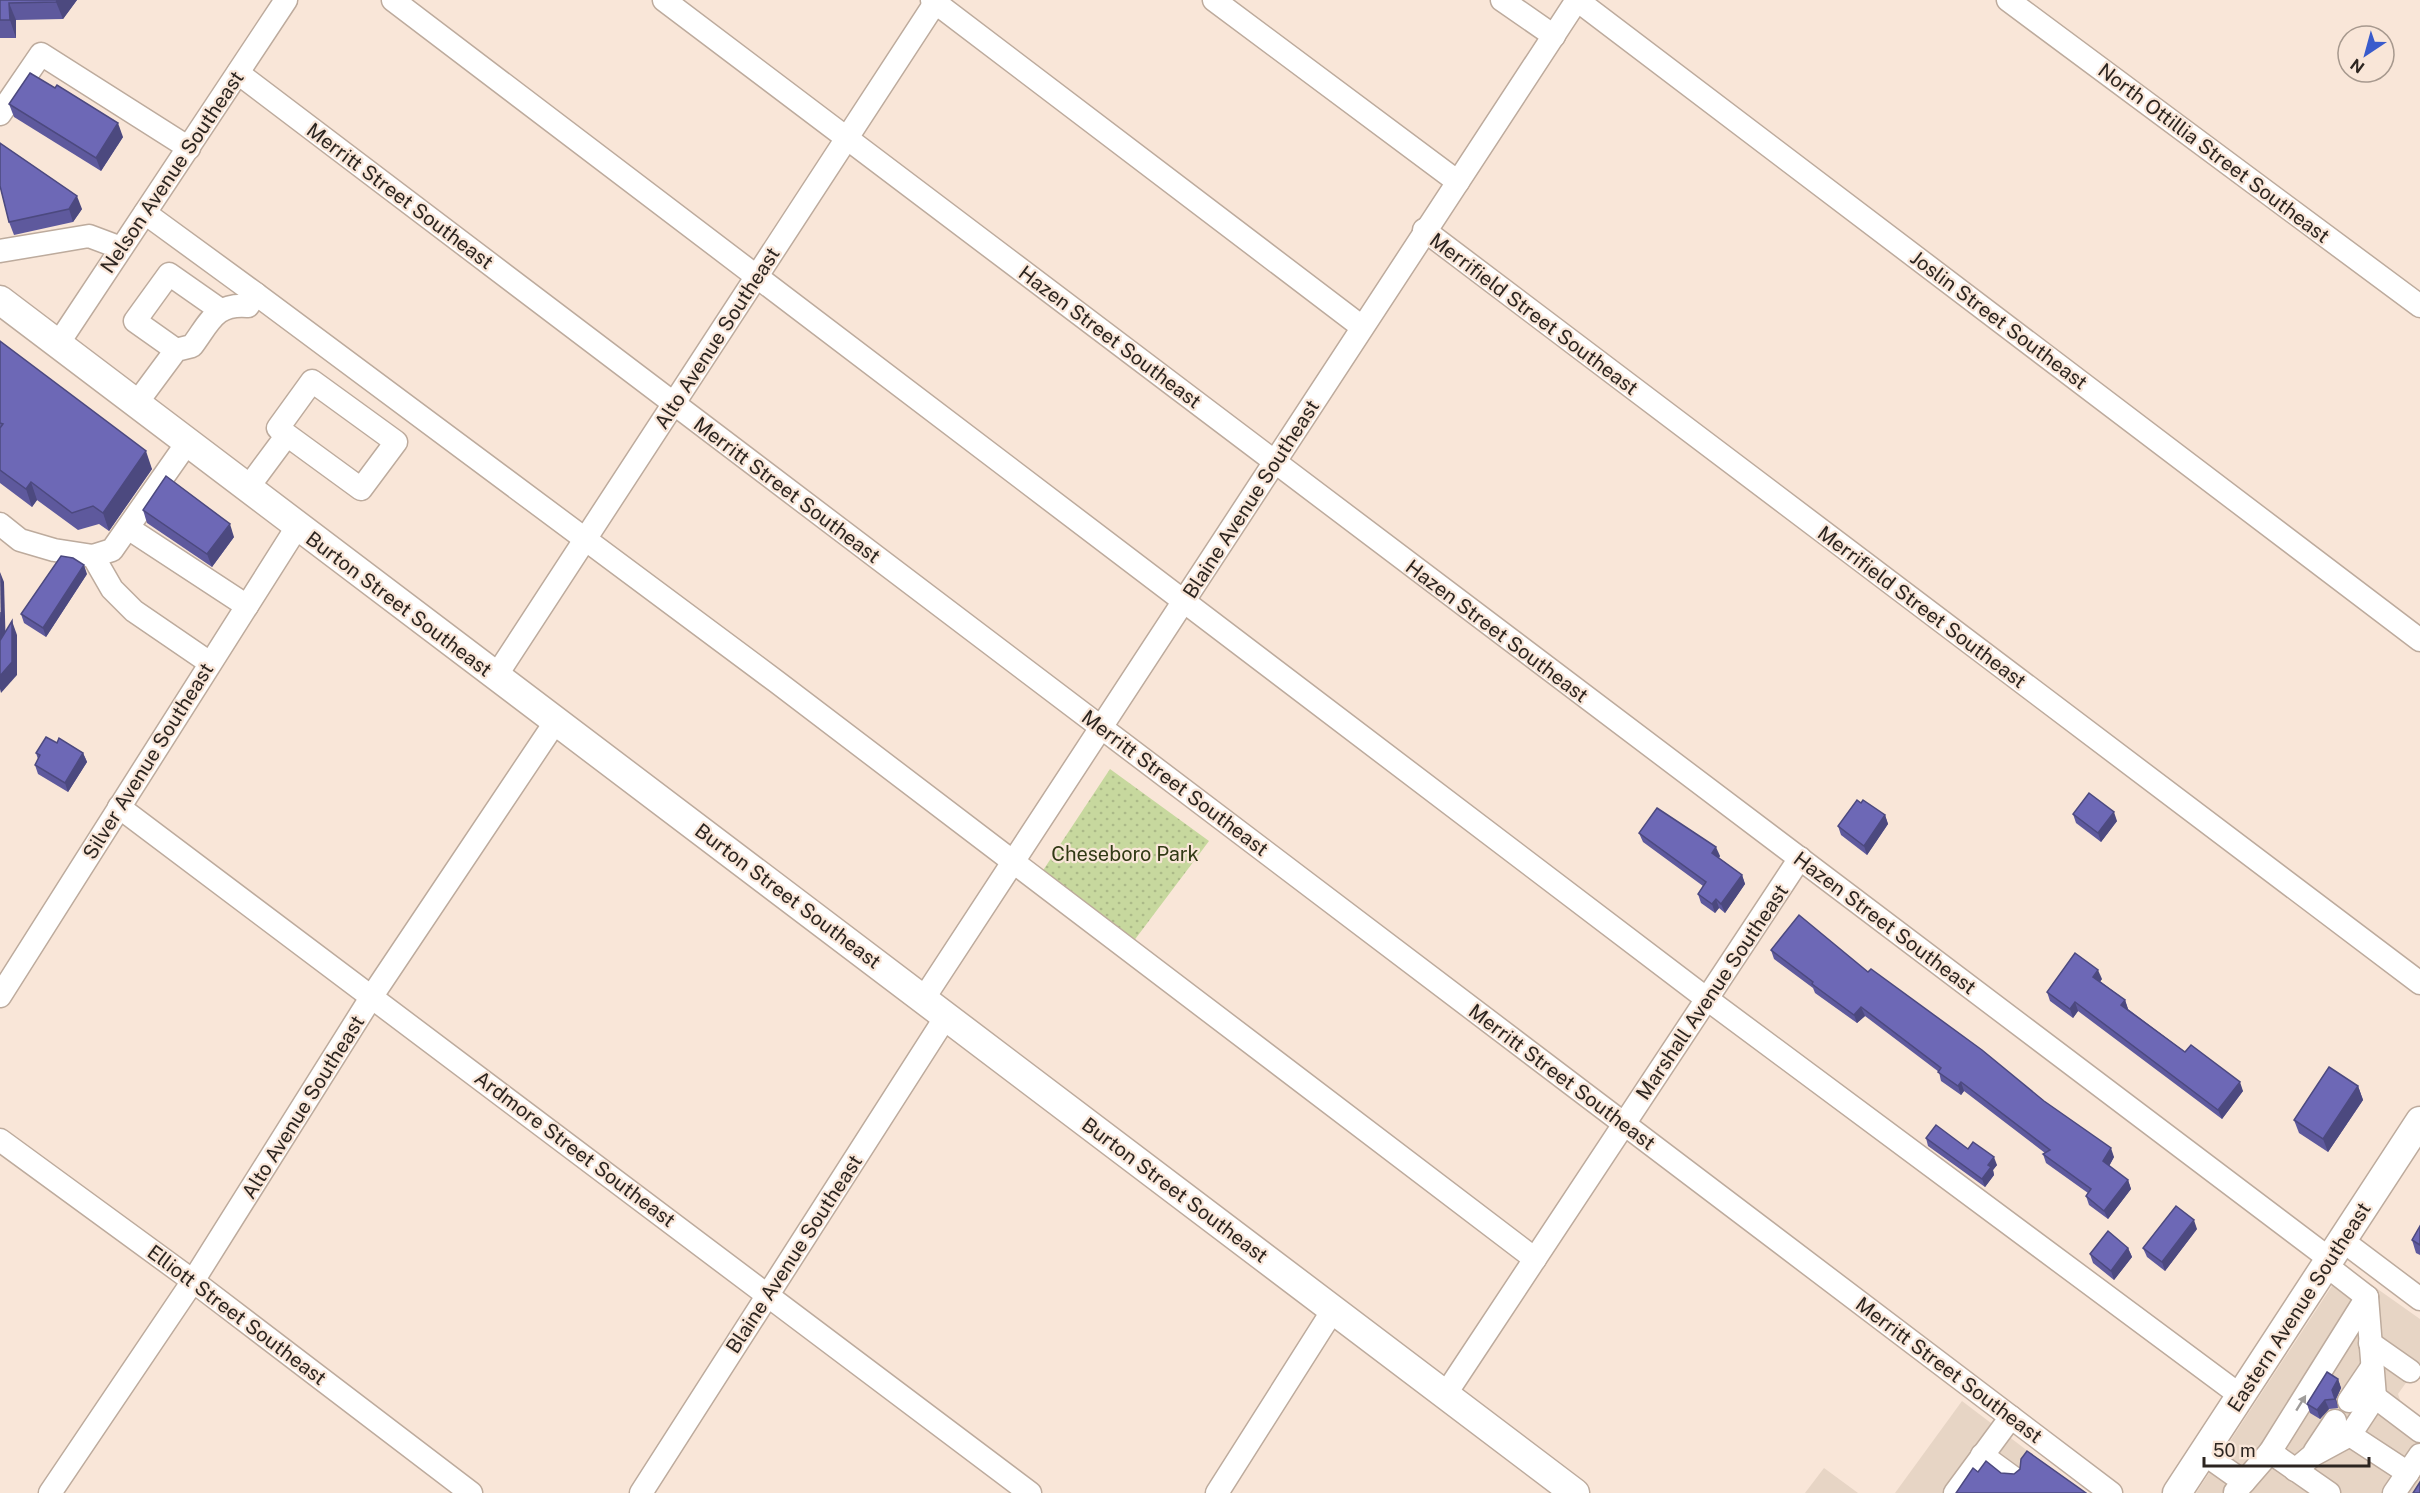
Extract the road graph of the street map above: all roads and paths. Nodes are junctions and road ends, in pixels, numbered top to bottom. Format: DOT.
graph roads {
  1 [pos="286,0"];
  2 [pos="393,0"];
  3 [pos="664,0"];
  4 [pos="1214,0"];
  5 [pos="1502,0"];
  6 [pos="1577,0"];
  7 [pos="2008,0"];
  8 [pos="935,1"];
  9 [pos="1554,36"];
  10 [pos="238,73"];
  11 [pos="0,114"];
  12 [pos="847,137"];
  13 [pos="189,148"];
  14 [pos="1458,182"];
  15 [pos="145,213"];
  16 [pos="1424,231"];
  17 [pos="122,248"];
  18 [pos="0,251"];
  19 [pos="757,276"];
  20 [pos="256,294"];
  21 [pos="0,300"];
  22 [pos="2420,306"];
  23 [pos="219,309"];
  24 [pos="1362,327"];
  25 [pos="58,344"];
  26 [pos="176,350"];
  27 [pos="136,404"];
  28 [pos="673,405"];
  29 [pos="287,435"];
  30 [pos="187,443"];
  31 [pos="1275,464"];
  32 [pos="247,489"];
  33 [pos="0,524"];
  34 [pos="297,527"];
  35 [pos="128,528"];
  36 [pos="585,540"];
  37 [pos="93,556"];
  38 [pos="1185,601"];
  39 [pos="248,606"];
  40 [pos="2420,640"];
  41 [pos="210,663"];
  42 [pos="496,676"];
  43 [pos="556,721"];
  44 [pos="1102,728"];
  45 [pos="119,807"];
  46 [pos="1800,858"];
  47 [pos="1013,863"];
  48 [pos="2420,983"];
  49 [pos="0,996"];
  50 [pos="372,996"];
  51 [pos="924,998"];
  52 [pos="1707,999"];
  53 [pos="947,1015"];
  54 [pos="2420,1121"];
  55 [pos="1624,1124"];
  56 [pos="0,1140"];
  57 [pos="2334,1256"];
  58 [pos="1535,1259"];
  59 [pos="193,1281"];
  60 [pos="768,1294"];
  61 [pos="2367,1297"];
  62 [pos="2420,1299"];
  63 [pos="1333,1310"];
  64 [pos="2370,1343"];
  65 [pos="2372,1367"];
  66 [pos="2410,1371"];
  67 [pos="1445,1395"];
  68 [pos="2241,1396"];
  69 [pos="2375,1397"];
  70 [pos="2349,1401"];
  71 [pos="2011,1417"];
  72 [pos="2343,1428"];
  73 [pos="2420,1431"];
  74 [pos="2270,1452"];
  75 [pos="2203,1453"];
  76 [pos="1982,1455"];
  77 [pos="2414,1464"];
  78 [pos="2295,1470"];
  79 [pos="2015,1479"];
  80 [pos="2239,1487"];
  81 [pos="50,1493"];
  82 [pos="471,1493"];
  83 [pos="641,1493"];
  84 [pos="1030,1493"];
  85 [pos="1217,1493"];
  86 [pos="1575,1493"];
  87 [pos="1955,1493"];
  88 [pos="2111,1493"];
  89 [pos="2177,1493"];
  90 [pos="2329,1493"];
  91 [pos="2394,1493"];
  1 -- 10 [label="street, Nelson Avenue Southeast"];
  2 -- 19 [label="street"];
  3 -- 12 [label="street, Hazen Street Southeast"];
  4 -- 14 [label="street"];
  5 -- 9 [label="street"];
  6 -- 9 [label="street, Blaine Avenue Southeast"];
  6 -- 40 [label="street, Joslin Street Southeast"];
  7 -- 22 [label="street, North Ottillia Street Southeast"];
  8 -- 12 [label="street, Alto Avenue Southeast"];
  8 -- 24 [label="street"];
  9 -- 14 [label="street, Blaine Avenue Southeast"];
  10 -- 13 [label="street, Nelson Avenue Southeast"];
  10 -- 28 [label="street, Merritt Street Southeast"];
  11 -- 13 [label="street"];
  12 -- 19 [label="street, Alto Avenue Southeast"];
  12 -- 31 [label="street, Hazen Street Southeast"];
  13 -- 15 [label="street, Nelson Avenue Southeast"];
  14 -- 16 [label="street, Blaine Avenue Southeast"];
  15 -- 17 [label="street, Nelson Avenue Southeast"];
  15 -- 20 [label="street"];
  16 -- 24 [label="street, Blaine Avenue Southeast"];
  16 -- 48 [label="street, Merrifield Street Southeast"];
  17 -- 18 [label="street"];
  17 -- 25 [label="street, Nelson Avenue Southeast"];
  19 -- 28 [label="street, Alto Avenue Southeast"];
  19 -- 38 [label="street"];
  20 -- 23 [label="street"];
  20 -- 36 [label="street"];
  21 -- 25 [label="main road, Burton Street Southeast"];
  23 -- 26 [label="street"];
  23 -- 26 [label="street"];
  24 -- 31 [label="street, Blaine Avenue Southeast"];
  25 -- 27 [label="main road, Burton Street Southeast"];
  26 -- 27 [label="street"];
  27 -- 30 [label="main road, Burton Street Southeast"];
  28 -- 36 [label="street, Alto Avenue Southeast"];
  28 -- 44 [label="street, Merritt Street Southeast"];
  29 -- 29 [label="street"];
  29 -- 32 [label="street"];
  30 -- 32 [label="main road, Burton Street Southeast"];
  30 -- 35 [label="street"];
  31 -- 38 [label="street, Blaine Avenue Southeast"];
  31 -- 46 [label="street, Hazen Street Southeast"];
  32 -- 34 [label="main road, Burton Street Southeast"];
  33 -- 37 [label="street"];
  34 -- 39 [label="street, Silver Avenue Southeast"];
  34 -- 42 [label="main road, Burton Street Southeast"];
  35 -- 37 [label="street"];
  35 -- 39 [label="street"];
  36 -- 42 [label="street, Alto Avenue Southeast"];
  36 -- 47 [label="street"];
  37 -- 41 [label="street"];
  38 -- 44 [label="street, Blaine Avenue Southeast"];
  38 -- 52 [label="street"];
  39 -- 41 [label="street, Silver Avenue Southeast"];
  41 -- 45 [label="street, Silver Avenue Southeast"];
  42 -- 43 [label="main road, Burton Street Southeast"];
  43 -- 50 [label="street, Alto Avenue Southeast"];
  43 -- 51 [label="main road, Burton Street Southeast"];
  44 -- 47 [label="street, Blaine Avenue Southeast"];
  44 -- 55 [label="street, Merritt Street Southeast"];
  45 -- 49 [label="street, Silver Avenue Southeast"];
  45 -- 50 [label="street, Ardmore Street Southeast"];
  46 -- 52 [label="street, Marshall Avenue Southeast"];
  46 -- 57 [label="street, Hazen Street Southeast"];
  47 -- 51 [label="street, Blaine Avenue Southeast"];
  47 -- 58 [label="street"];
  50 -- 59 [label="street, Alto Avenue Southeast"];
  50 -- 60 [label="street, Ardmore Street Southeast"];
  51 -- 53 [label="main road, Burton Street Southeast"];
  52 -- 55 [label="street, Marshall Avenue Southeast"];
  52 -- 68 [label="street"];
  53 -- 60 [label="street, Blaine Avenue Southeast"];
  53 -- 63 [label="main road, Burton Street Southeast"];
  54 -- 57 [label="main road, Eastern Avenue Southeast"];
  55 -- 58 [label="street, Marshall Avenue Southeast"];
  55 -- 71 [label="street, Merritt Street Southeast"];
  56 -- 59 [label="street, Elliott Street Southeast"];
  57 -- 61 [label="street"];
  57 -- 62 [label="street"];
  57 -- 68 [label="main road, Eastern Avenue Southeast"];
  58 -- 67 [label="street, Marshall Avenue Southeast"];
  59 -- 81 [label="street, Alto Avenue Southeast"];
  59 -- 82 [label="street, Elliott Street Southeast"];
  60 -- 83 [label="street, Blaine Avenue Southeast"];
  60 -- 84 [label="street, Ardmore Street Southeast"];
  61 -- 64 [label="street"];
  74 -- 61 [label="street, one-way"];
  63 -- 67 [label="main road, Burton Street Southeast"];
  63 -- 85 [label="street"];
  64 -- 65 [label="street"];
  64 -- 66 [label="street"];
  65 -- 69 [label="street"];
  65 -- 70 [label="street"];
  67 -- 86 [label="main road, Burton Street Southeast"];
  68 -- 75 [label="main road, Eastern Avenue Southeast"];
  69 -- 72 [label="street"];
  69 -- 73 [label="street"];
  71 -- 76 [label="street"];
  71 -- 88 [label="street, Merritt Street Southeast"];
  72 -- 77 [label="street"];
  72 -- 78 [label="street"];
  74 -- 78 [label="street"];
  74 -- 80 [label="street"];
  75 -- 80 [label="street"];
  75 -- 89 [label="main road, Eastern Avenue Southeast"];
  76 -- 79 [label="street"];
  76 -- 87 [label="street"];
  77 -- 91 [label="street"];
  78 -- 90 [label="street"];
}
